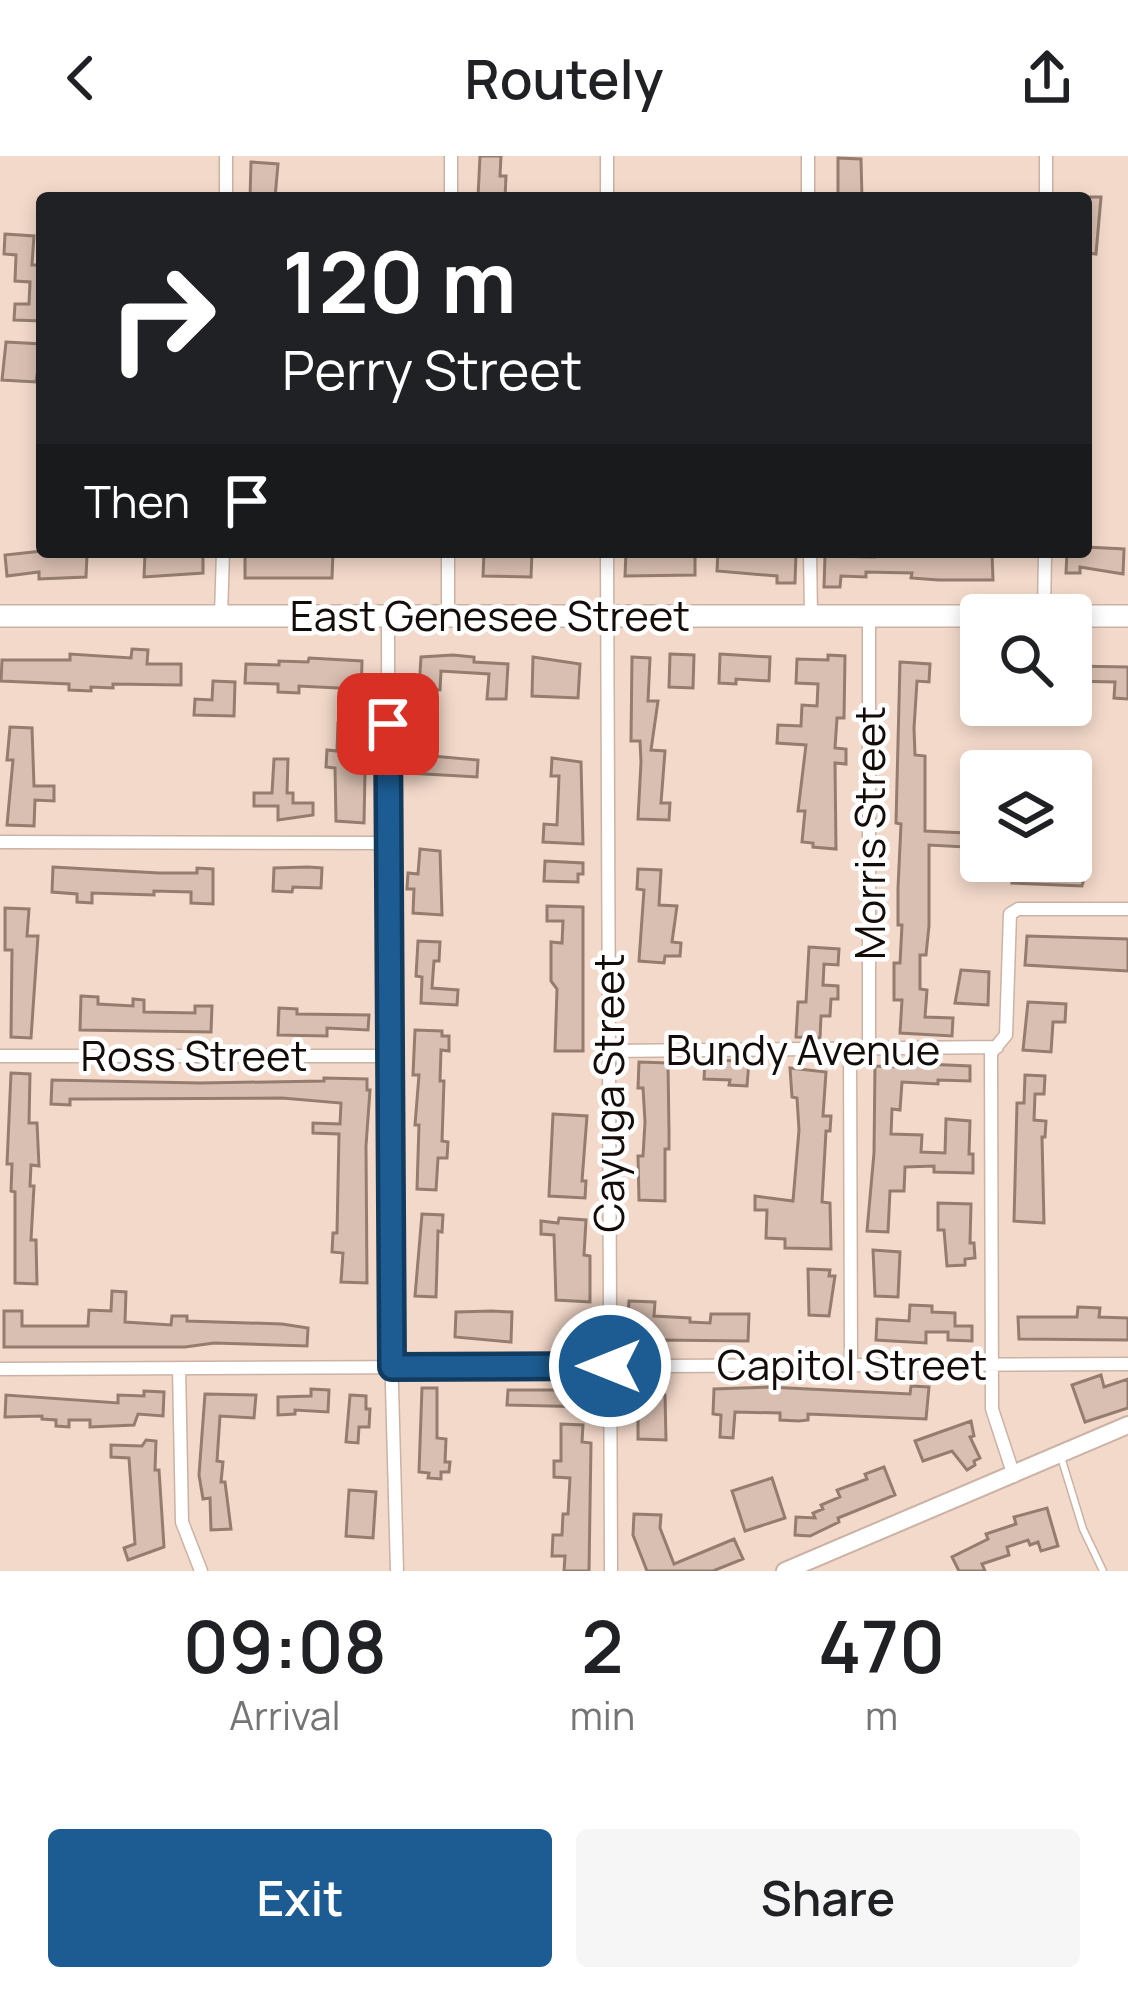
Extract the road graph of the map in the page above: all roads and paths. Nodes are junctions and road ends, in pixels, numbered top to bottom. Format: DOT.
graph roads {
  1 [pos="226,156"];
  2 [pos="451,156"];
  3 [pos="607,156"];
  4 [pos="808,156"];
  5 [pos="1046,156"];
  6 [pos="226,192"];
  7 [pos="451,192"];
  8 [pos="607,192"];
  9 [pos="808,192"];
  10 [pos="1046,192"];
  11 [pos="223,558"];
  12 [pos="448,558"];
  13 [pos="607,558"];
  14 [pos="810,558"];
  15 [pos="1046,558"];
  16 [pos="1045,594"];
  17 [pos="448,615"];
  18 [pos="811,615"];
  19 [pos="869,615"];
  20 [pos="0,616"];
  21 [pos="221,616"];
  22 [pos="388,616"];
  23 [pos="608,616"];
  24 [pos="960,616"];
  25 [pos="1092,616"];
  26 [pos="1128,616"];
  27 [pos="0,842"];
  28 [pos="389,843"];
  29 [pos="1128,909"];
  30 [pos="997,1047"];
  31 [pos="850,1050"];
  32 [pos="869,1050"];
  33 [pos="608,1051"];
  34 [pos="0,1056"];
  35 [pos="388,1056"];
  36 [pos="851,1364"];
  37 [pos="992,1364"];
  38 [pos="1128,1364"];
  39 [pos="610,1366"];
  40 [pos="392,1367"];
  41 [pos="179,1368"];
  42 [pos="0,1369"];
  43 [pos="1128,1425"];
  44 [pos="1061,1456"];
  45 [pos="1014,1476"];
  46 [pos="201,1571"];
  47 [pos="397,1571"];
  48 [pos="611,1571"];
  49 [pos="785,1571"];
  50 [pos="1103,1571"];
  1 -- 6 [label="street"];
  2 -- 7 [label="street"];
  3 -- 8 [label="street"];
  4 -- 9 [label="street"];
  5 -- 10 [label="street"];
  11 -- 21 [label="street"];
  12 -- 17 [label="street"];
  13 -- 23 [label="street, Cayuga Street"];
  14 -- 18 [label="street"];
  15 -- 16 [label="street"];
  17 -- 22 [label="highway, East Genesee Street"];
  17 -- 23 [label="highway, East Genesee Street"];
  18 -- 19 [label="highway, East Genesee Street"];
  18 -- 23 [label="highway, East Genesee Street"];
  19 -- 24 [label="highway, East Genesee Street"];
  19 -- 32 [label="street, Morris Street"];
  20 -- 21 [label="highway, East Genesee Street"];
  21 -- 22 [label="highway, East Genesee Street"];
  22 -- 28 [label="street"];
  23 -- 33 [label="street, Cayuga Street"];
  25 -- 26 [label="highway"];
  27 -- 28 [label="street"];
  28 -- 35 [label="street"];
  29 -- 30 [label="street"];
  30 -- 32 [label="street, Bundy Avenue"];
  30 -- 37 [label="street"];
  31 -- 32 [label="street, Bundy Avenue"];
  31 -- 33 [label="street, Bundy Avenue"];
  31 -- 36 [label="street"];
  33 -- 39 [label="street, Cayuga Street"];
  34 -- 35 [label="street, Ross Street"];
  35 -- 40 [label="street"];
  36 -- 37 [label="street, Capitol Street"];
  36 -- 39 [label="street, Capitol Street"];
  37 -- 38 [label="street, Capitol Street"];
  37 -- 45 [label="street"];
  39 -- 40 [label="street, Capitol Street"];
  39 -- 48 [label="street, Cayuga Street"];
  40 -- 41 [label="street, Capitol Street"];
  40 -- 47 [label="street"];
  41 -- 42 [label="street, Capitol Street"];
  41 -- 46 [label="street"];
  43 -- 44 [label="street"];
  44 -- 45 [label="street"];
  44 -- 50 [label="lane"];
  45 -- 49 [label="street"];
}
